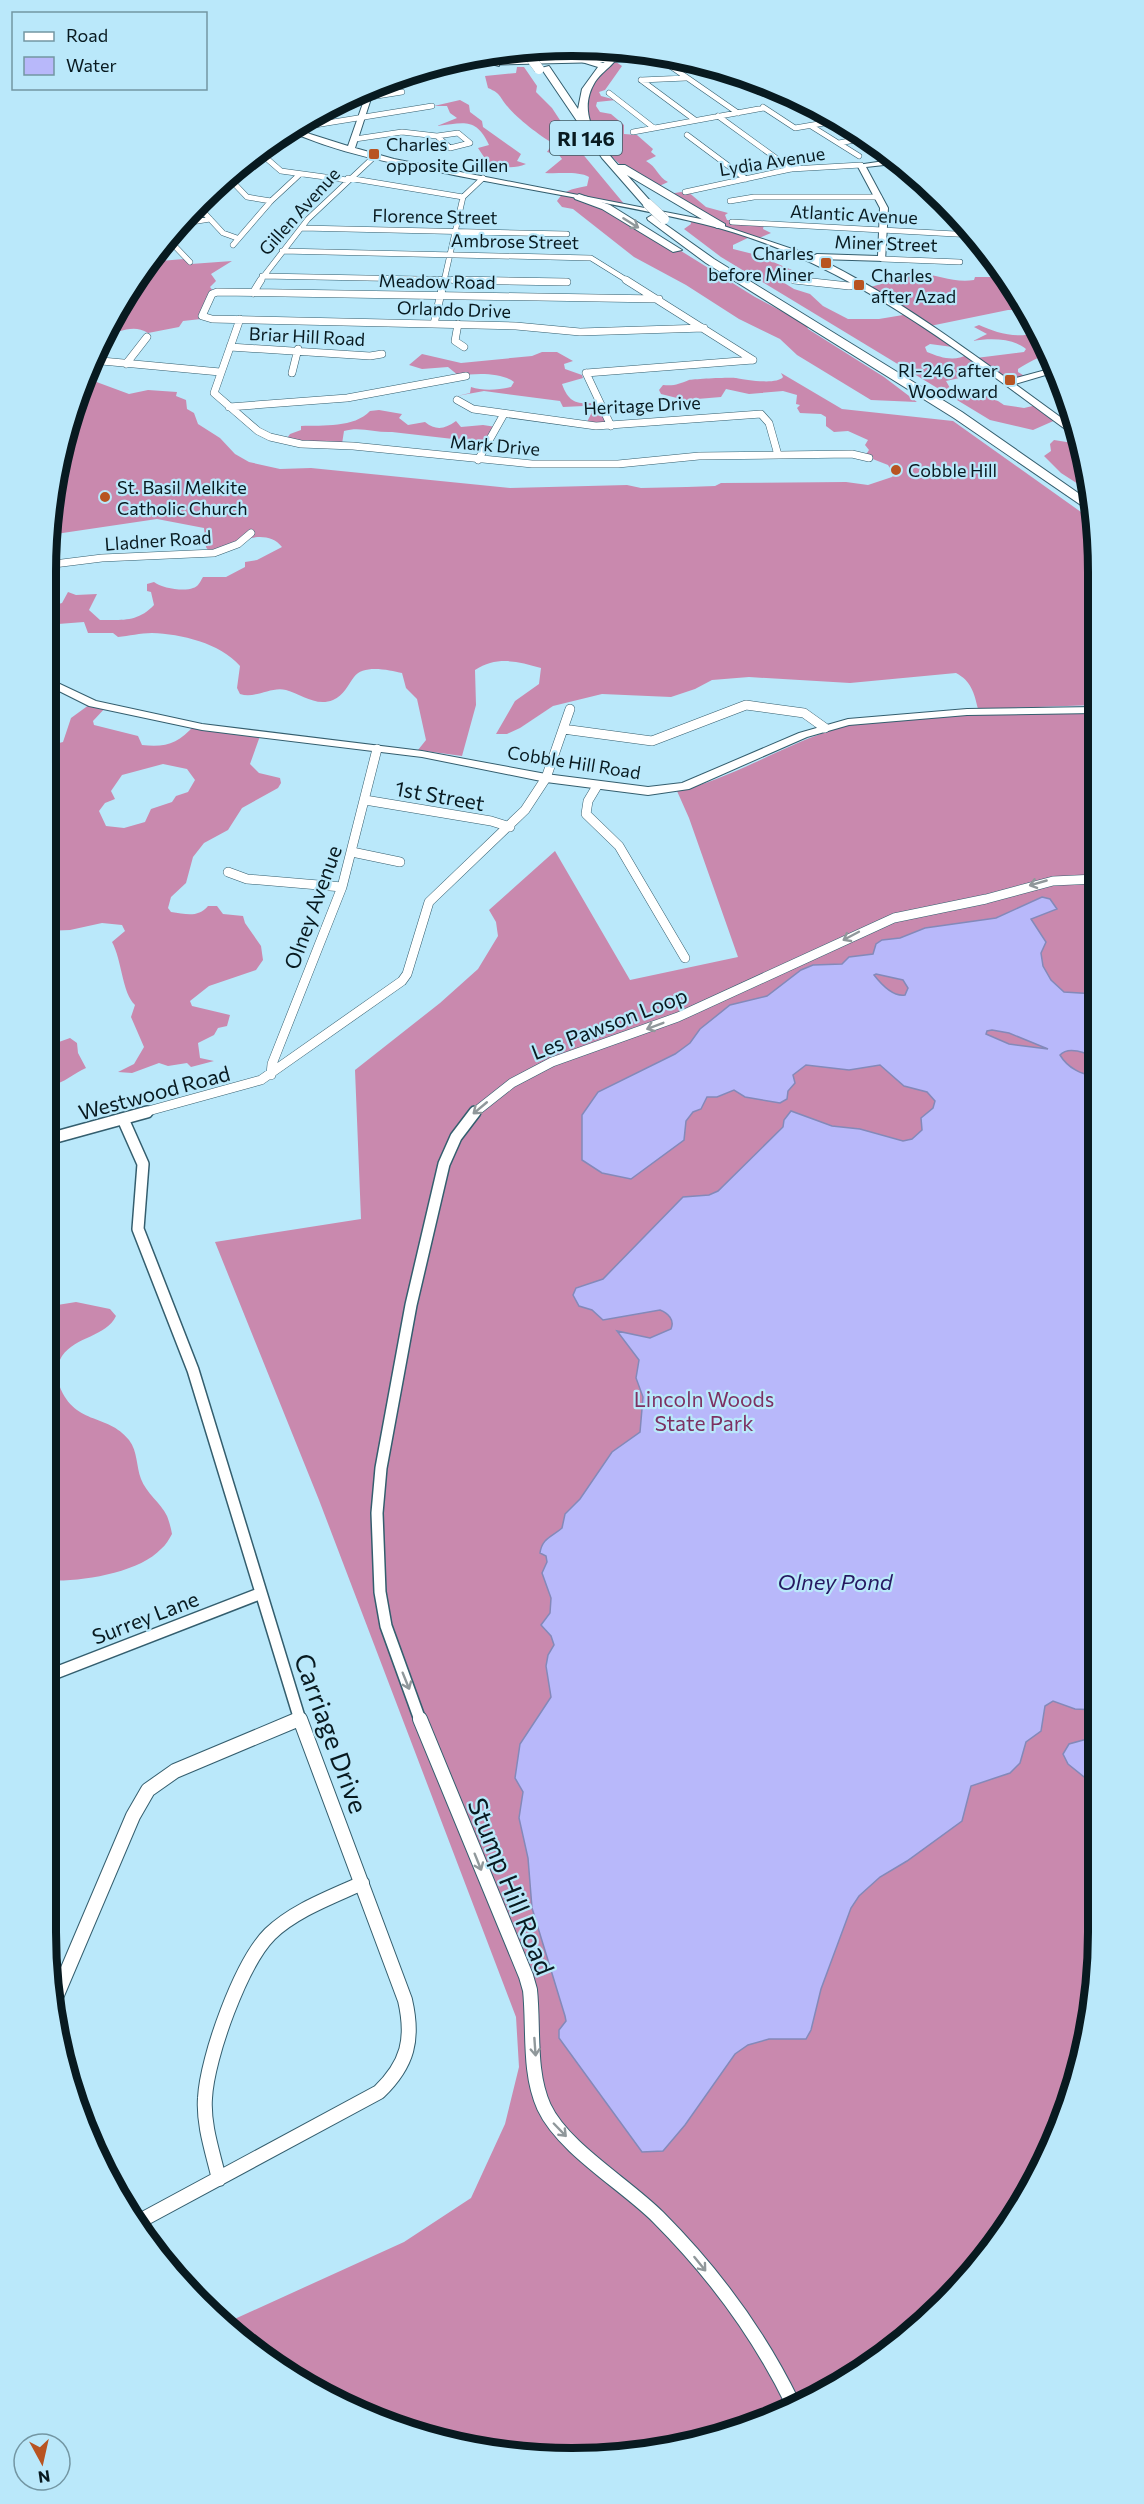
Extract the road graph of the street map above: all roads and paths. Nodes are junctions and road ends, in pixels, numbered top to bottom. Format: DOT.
graph roads {
  1 [pos="566,56"];
  2 [pos="535,57"];
  3 [pos="516,59"];
  4 [pos="569,59"];
  5 [pos="643,61"];
  6 [pos="603,63"];
  7 [pos="668,64"];
  8 [pos="542,69"];
  9 [pos="687,78"];
  10 [pos="402,92"];
  11 [pos="609,93"];
  12 [pos="367,98"];
  13 [pos="432,106"];
  14 [pos="738,113"];
  15 [pos="718,116"];
  16 [pos="361,118"];
  17 [pos="695,120"];
  18 [pos="826,123"];
  19 [pos="315,124"];
  20 [pos="811,126"];
  21 [pos="654,128"];
  22 [pos="633,132"];
  23 [pos="302,134"];
  24 [pos="591,134"];
  25 [pos="298,135"];
  26 [pos="687,135"];
  27 [pos="437,136"];
  28 [pos="355,139"];
  29 [pos="854,140"];
  30 [pos="839,143"];
  31 [pos="351,149"];
  32 [pos="375,156"];
  33 [pos="859,156"];
  34 [pos="265,157"];
  35 [pos="886,162"];
  36 [pos="861,165"];
  37 [pos="791,170"];
  38 [pos="299,175"];
  39 [pos="483,178"];
  40 [pos="348,179"];
  41 [pos="746,179"];
  42 [pos="233,182"];
  43 [pos="685,192"];
  44 [pos="463,197"];
  45 [pos="579,197"];
  46 [pos="879,197"];
  47 [pos="271,201"];
  48 [pos="730,201"];
  49 [pos="610,205"];
  50 [pos="203,211"];
  51 [pos="650,211"];
  52 [pos="693,215"];
  53 [pos="210,219"];
  54 [pos="193,222"];
  55 [pos="732,222"];
  56 [pos="721,226"];
  57 [pos="302,228"];
  58 [pos="884,230"];
  59 [pos="455,232"];
  60 [pos="567,234"];
  61 [pos="963,234"];
  62 [pos="237,238"];
  63 [pos="173,244"];
  64 [pos="233,245"];
  65 [pos="282,251"];
  66 [pos="450,255"];
  67 [pos="810,256"];
  68 [pos="882,259"];
  69 [pos="190,262"];
  70 [pos="960,262"];
  71 [pos="262,276"];
  72 [pos="444,280"];
  73 [pos="794,280"];
  74 [pos="567,282"];
  75 [pos="862,285"];
  76 [pos="253,293"];
  77 [pos="441,297"];
  78 [pos="659,300"];
  79 [pos="203,317"];
  80 [pos="240,319"];
  81 [pos="434,324"];
  82 [pos="458,324"];
  83 [pos="704,328"];
  84 [pos="147,337"];
  85 [pos="846,344"];
  86 [pos="464,346"];
  87 [pos="230,347"];
  88 [pos="298,350"];
  89 [pos="382,354"];
  90 [pos="101,361"];
  91 [pos="126,364"];
  92 [pos="220,372"];
  93 [pos="1048,372"];
  94 [pos="292,373"];
  95 [pos="466,376"];
  96 [pos="1009,383"];
  97 [pos="457,400"];
  98 [pos="229,407"];
  99 [pos="504,414"];
  100 [pos="610,426"];
  101 [pos="1067,426"];
  102 [pos="778,455"];
  103 [pos="869,458"];
  104 [pos="478,460"];
  105 [pos="1082,493"];
  106 [pos="1084,503"];
  107 [pos="251,533"];
  108 [pos="56,564"];
  109 [pos="56,686"];
  110 [pos="570,710"];
  111 [pos="1088,710"];
  112 [pos="825,728"];
  113 [pos="563,729"];
  114 [pos="377,749"];
  115 [pos="546,778"];
  116 [pos="597,786"];
  117 [pos="365,800"];
  118 [pos="510,827"];
  119 [pos="352,852"];
  120 [pos="400,862"];
  121 [pos="228,872"];
  122 [pos="1088,879"];
  123 [pos="342,887"];
  124 [pos="685,958"];
  125 [pos="271,1075"];
  126 [pos="123,1119"];
  127 [pos="56,1137"];
  128 [pos="259,1594"];
  129 [pos="386,1626"];
  130 [pos="56,1673"];
  131 [pos="300,1719"];
  132 [pos="362,1883"];
  133 [pos="59,1990"];
  134 [pos="219,2179"];
  135 [pos="143,2219"];
  136 [pos="791,2399"];
  1 -- 4 [label="highway"];
  2 -- 8 [label="highway, RI 146, bridge"];
  3 -- 4 [label="main road"];
  4 -- 6 [label="highway"];
  5 -- 6 [label="main road"];
  6 -- 24 [label="highway"];
  7 -- 9 [label="street"];
  8 -- 24 [label="highway, RI 146"];
  8 -- 51 [label="highway, RI 146"];
  9 -- 14 [label="street"];
  9 -- 17 [label="street"];
  10 -- 12 [label="street"];
  11 -- 21 [label="street"];
  12 -- 16 [label="street"];
  13 -- 16 [label="street"];
  14 -- 15 [label="street"];
  14 -- 20 [label="street"];
  15 -- 17 [label="street"];
  15 -- 37 [label="street"];
  16 -- 19 [label="street"];
  16 -- 28 [label="street"];
  17 -- 21 [label="street"];
  18 -- 20 [label="street"];
  20 -- 30 [label="street"];
  21 -- 22 [label="street"];
  23 -- 25 [label="street"];
  23 -- 31 [label="street"];
  24 -- 51 [label="highway, RI 146"];
  24 -- 52 [label="highway"];
  26 -- 41 [label="street"];
  27 -- 27 [label="street"];
  27 -- 28 [label="street"];
  28 -- 31 [label="street"];
  29 -- 30 [label="street"];
  30 -- 33 [label="street"];
  31 -- 32 [label="street"];
  32 -- 39 [label="street"];
  32 -- 40 [label="street, Gillen Avenue"];
  34 -- 38 [label="street"];
  35 -- 36 [label="street, Lydia Avenue"];
  36 -- 37 [label="street, Lydia Avenue"];
  36 -- 46 [label="street"];
  37 -- 41 [label="street, Lydia Avenue"];
  38 -- 40 [label="street"];
  38 -- 47 [label="street"];
  39 -- 44 [label="street"];
  39 -- 45 [label="street"];
  40 -- 44 [label="street"];
  40 -- 57 [label="street, Gillen Avenue"];
  41 -- 43 [label="street, Lydia Avenue"];
  42 -- 47 [label="street"];
  44 -- 59 [label="street"];
  45 -- 49 [label="highway"];
  46 -- 48 [label="street"];
  46 -- 58 [label="street"];
  47 -- 62 [label="street"];
  49 -- 51 [label="street"];
  49 -- 85 [label="highway, one-way"];
  50 -- 53 [label="street"];
  51 -- 52 [label="street"];
  51 -- 85 [label="highway, RI 146"];
  51 -- 105 [label="highway, RI 146"];
  52 -- 56 [label="highway"];
  53 -- 54 [label="street"];
  53 -- 62 [label="street"];
  55 -- 58 [label="street, Atlantic Avenue"];
  56 -- 67 [label="street"];
  57 -- 59 [label="street, Florence Street"];
  57 -- 65 [label="street, Gillen Avenue"];
  58 -- 61 [label="street, Atlantic Avenue"];
  58 -- 68 [label="street"];
  59 -- 60 [label="street, Florence Street"];
  59 -- 66 [label="street"];
  62 -- 64 [label="street"];
  63 -- 69 [label="street"];
  65 -- 66 [label="street, Ambrose Street"];
  65 -- 71 [label="street, Gillen Avenue"];
  66 -- 72 [label="street"];
  66 -- 78 [label="street, Ambrose Street"];
  67 -- 68 [label="street, Miner Street"];
  67 -- 75 [label="street"];
  68 -- 70 [label="street, Miner Street"];
  71 -- 72 [label="street"];
  71 -- 76 [label="street, Gillen Avenue"];
  72 -- 74 [label="street"];
  72 -- 77 [label="street"];
  73 -- 75 [label="street"];
  75 -- 96 [label="street"];
  76 -- 77 [label="street, Meadow Road"];
  76 -- 79 [label="street, Meadow Road"];
  77 -- 78 [label="street, Meadow Road"];
  77 -- 81 [label="street"];
  78 -- 83 [label="street, Ambrose Street"];
  79 -- 80 [label="street, Orlando Drive"];
  80 -- 81 [label="street, Orlando Drive"];
  80 -- 87 [label="street, Mark Drive"];
  81 -- 82 [label="street, Orlando Drive"];
  82 -- 83 [label="street, Orlando Drive"];
  82 -- 86 [label="street"];
  83 -- 100 [label="street, Ambrose Street"];
  84 -- 91 [label="street"];
  85 -- 106 [label="highway, RI 146"];
  87 -- 88 [label="street, Briar Hill Road"];
  87 -- 92 [label="street, Mark Drive"];
  88 -- 89 [label="street, Briar Hill Road"];
  88 -- 94 [label="street"];
  90 -- 91 [label="street"];
  91 -- 92 [label="street"];
  92 -- 98 [label="street, Mark Drive"];
  93 -- 96 [label="street"];
  95 -- 98 [label="street"];
  96 -- 101 [label="street"];
  97 -- 99 [label="street, Heritage Drive"];
  98 -- 104 [label="street, Mark Drive"];
  99 -- 100 [label="street, Heritage Drive"];
  99 -- 104 [label="street"];
  100 -- 102 [label="street, Heritage Drive"];
  102 -- 103 [label="street, Mark Drive"];
  102 -- 104 [label="street, Mark Drive"];
  107 -- 108 [label="street, Lladner Road"];
  109 -- 114 [label="street, Cobble Hill Road"];
  110 -- 113 [label="street, Westwood Road"];
  111 -- 112 [label="street, Cobble Hill Road"];
  112 -- 113 [label="street"];
  112 -- 116 [label="street, Cobble Hill Road"];
  113 -- 115 [label="street, Westwood Road"];
  114 -- 115 [label="street, Cobble Hill Road"];
  114 -- 117 [label="street, Olney Avenue"];
  115 -- 116 [label="street, Cobble Hill Road"];
  115 -- 118 [label="street, Westwood Road"];
  116 -- 124 [label="street"];
  117 -- 118 [label="street, 1st Street"];
  117 -- 119 [label="street, Olney Avenue"];
  118 -- 125 [label="street, Westwood Road"];
  119 -- 120 [label="street"];
  119 -- 123 [label="street, Olney Avenue"];
  121 -- 123 [label="street"];
  122 -- 129 [label="street, Les Pawson Loop, one-way"];
  123 -- 125 [label="street, Olney Avenue"];
  125 -- 126 [label="street, Westwood Road"];
  126 -- 127 [label="street, Westwood Road"];
  126 -- 128 [label="street, Carriage Drive"];
  128 -- 130 [label="street, Surrey Lane"];
  128 -- 131 [label="street, Carriage Drive"];
  129 -- 136 [label="street, Stump Hill Road, one-way"];
  131 -- 132 [label="street, Carriage Drive"];
  131 -- 133 [label="street"];
  132 -- 134 [label="street"];
  132 -- 134 [label="street, Carriage Drive"];
  134 -- 135 [label="street, Carriage Drive"];
}
